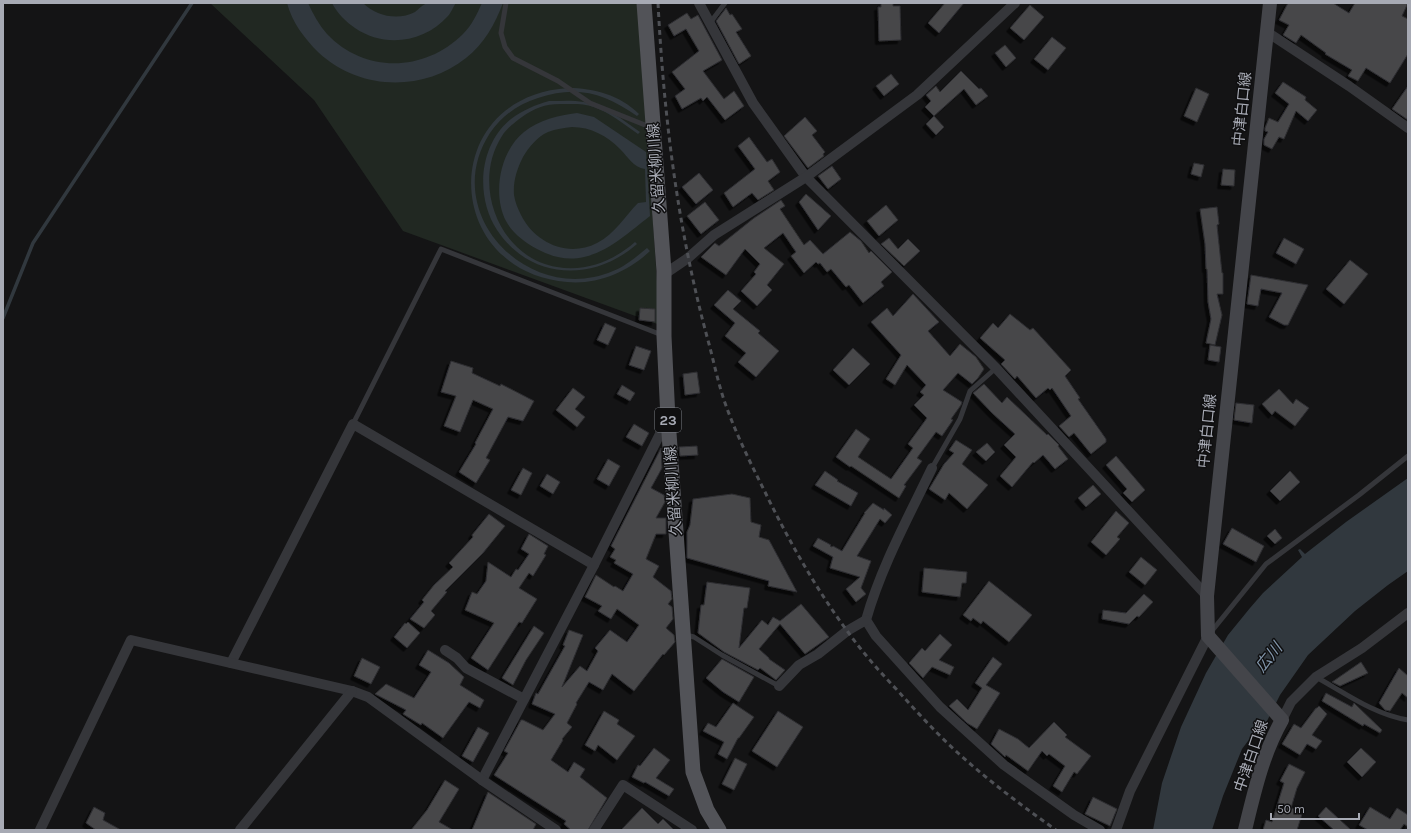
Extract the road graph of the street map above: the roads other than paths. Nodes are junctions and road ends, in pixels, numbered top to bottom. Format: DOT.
graph roads {
  1 [pos="506,3"];
  2 [pos="644,3"];
  3 [pos="698,3"];
  4 [pos="725,3"];
  5 [pos="1015,3"];
  6 [pos="1270,3"];
  7 [pos="709,24"];
  8 [pos="1267,32"];
  9 [pos="653,128"];
  10 [pos="1408,128"];
  11 [pos="806,177"];
  12 [pos="664,271"];
  13 [pos="664,336"];
  14 [pos="996,368"];
  15 [pos="668,419"];
  16 [pos="353,424"];
  17 [pos="1408,456"];
  18 [pos="932,468"];
  19 [pos="594,565"];
  20 [pos="1207,596"];
  21 [pos="1408,614"];
  22 [pos="866,620"];
  23 [pos="683,635"];
  24 [pos="1211,639"];
  25 [pos="444,650"];
  26 [pos="231,663"];
  27 [pos="1316,677"];
  28 [pos="778,686"];
  29 [pos="352,691"];
  30 [pos="524,699"];
  31 [pos="1282,720"];
  32 [pos="1408,720"];
  33 [pos="482,780"];
  34 [pos="716,829"];
  35 [pos="40,830"];
  36 [pos="240,830"];
  37 [pos="556,830"];
  38 [pos="594,830"];
  39 [pos="692,830"];
  40 [pos="1100,830"];
  41 [pos="1116,830"];
  42 [pos="1245,830"];
  1 -- 9 [label="lane"];
  2 -- 9 [label="main road, 久留米柳川線 / 23"];
  3 -- 7 [label="street"];
  4 -- 7 [label="lane"];
  5 -- 11 [label="street"];
  6 -- 8 [label="main road, 中津白口線"];
  7 -- 11 [label="street"];
  8 -- 10 [label="street"];
  8 -- 20 [label="main road, 中津白口線"];
  9 -- 12 [label="main road, 久留米柳川線 / 23"];
  11 -- 12 [label="street"];
  11 -- 14 [label="street"];
  12 -- 13 [label="main road, 久留米柳川線 / 23"];
  13 -- 15 [label="main road, 久留米柳川線 / 23"];
  13 -- 16 [label="lane"];
  14 -- 18 [label="lane"];
  14 -- 20 [label="street"];
  15 -- 19 [label="street"];
  15 -- 23 [label="main road, 久留米柳川線 / 23"];
  16 -- 19 [label="street"];
  16 -- 26 [label="street"];
  17 -- 24 [label="lane"];
  18 -- 22 [label="street"];
  19 -- 30 [label="street"];
  20 -- 24 [label="main road, 中津白口線"];
  21 -- 27 [label="street"];
  22 -- 28 [label="street"];
  22 -- 40 [label="street"];
  23 -- 28 [label="lane"];
  23 -- 34 [label="main road, 久留米柳川線 / 23"];
  24 -- 31 [label="main road, 中津白口線"];
  24 -- 41 [label="street"];
  25 -- 30 [label="street"];
  26 -- 29 [label="street"];
  26 -- 35 [label="street"];
  27 -- 31 [label="street"];
  27 -- 32 [label="lane"];
  29 -- 33 [label="street"];
  29 -- 36 [label="street"];
  30 -- 33 [label="street"];
  31 -- 42 [label="main road, 中津白口線"];
  33 -- 37 [label="street"];
  38 -- 39 [label="street"];
}
